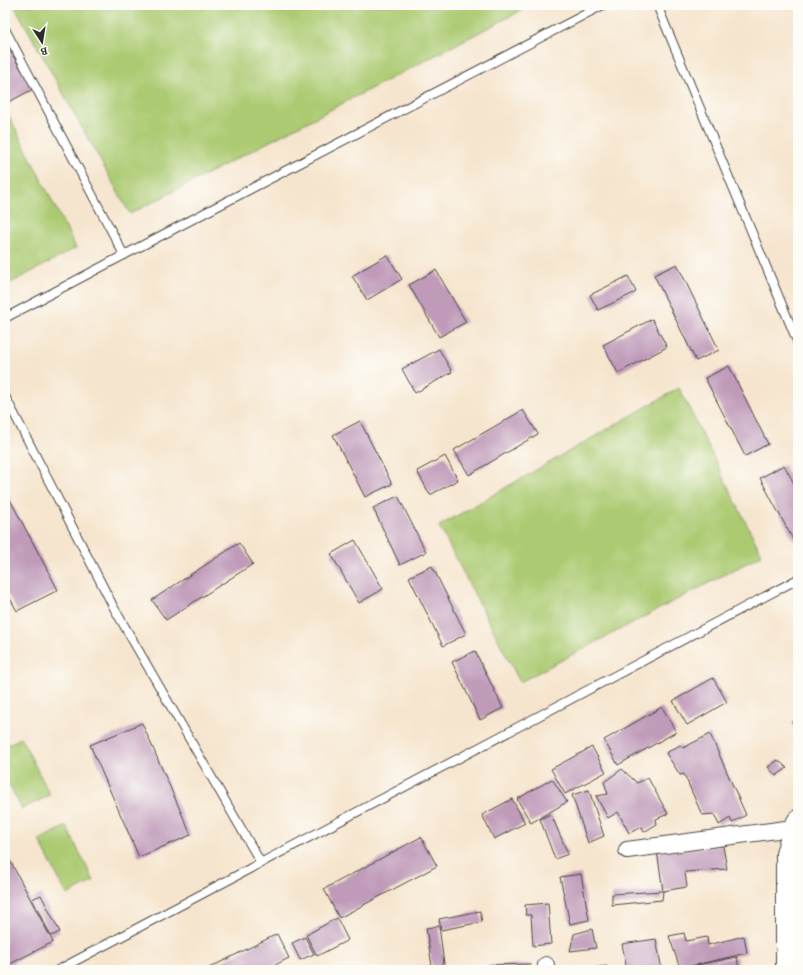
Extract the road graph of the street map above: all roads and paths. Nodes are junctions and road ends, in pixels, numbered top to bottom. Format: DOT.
graph roads {
  1 [pos="603,5"];
  2 [pos="657,5"];
  3 [pos="5,30"];
  4 [pos="124,255"];
  5 [pos="5,318"];
  6 [pos="798,343"];
  7 [pos="5,396"];
  8 [pos="798,578"];
  9 [pos="796,824"];
  10 [pos="627,850"];
  11 [pos="261,863"];
  12 [pos="58,970"];
  13 [pos="786,970"];
  1 -- 4 [label="lane"];
  2 -- 6 [label="lane"];
  3 -- 4 [label="lane"];
  4 -- 5 [label="lane"];
  7 -- 11 [label="lane"];
  8 -- 11 [label="lane"];
  9 -- 10 [label="street"];
  9 -- 13 [label="street"];
  11 -- 12 [label="lane"];
}
